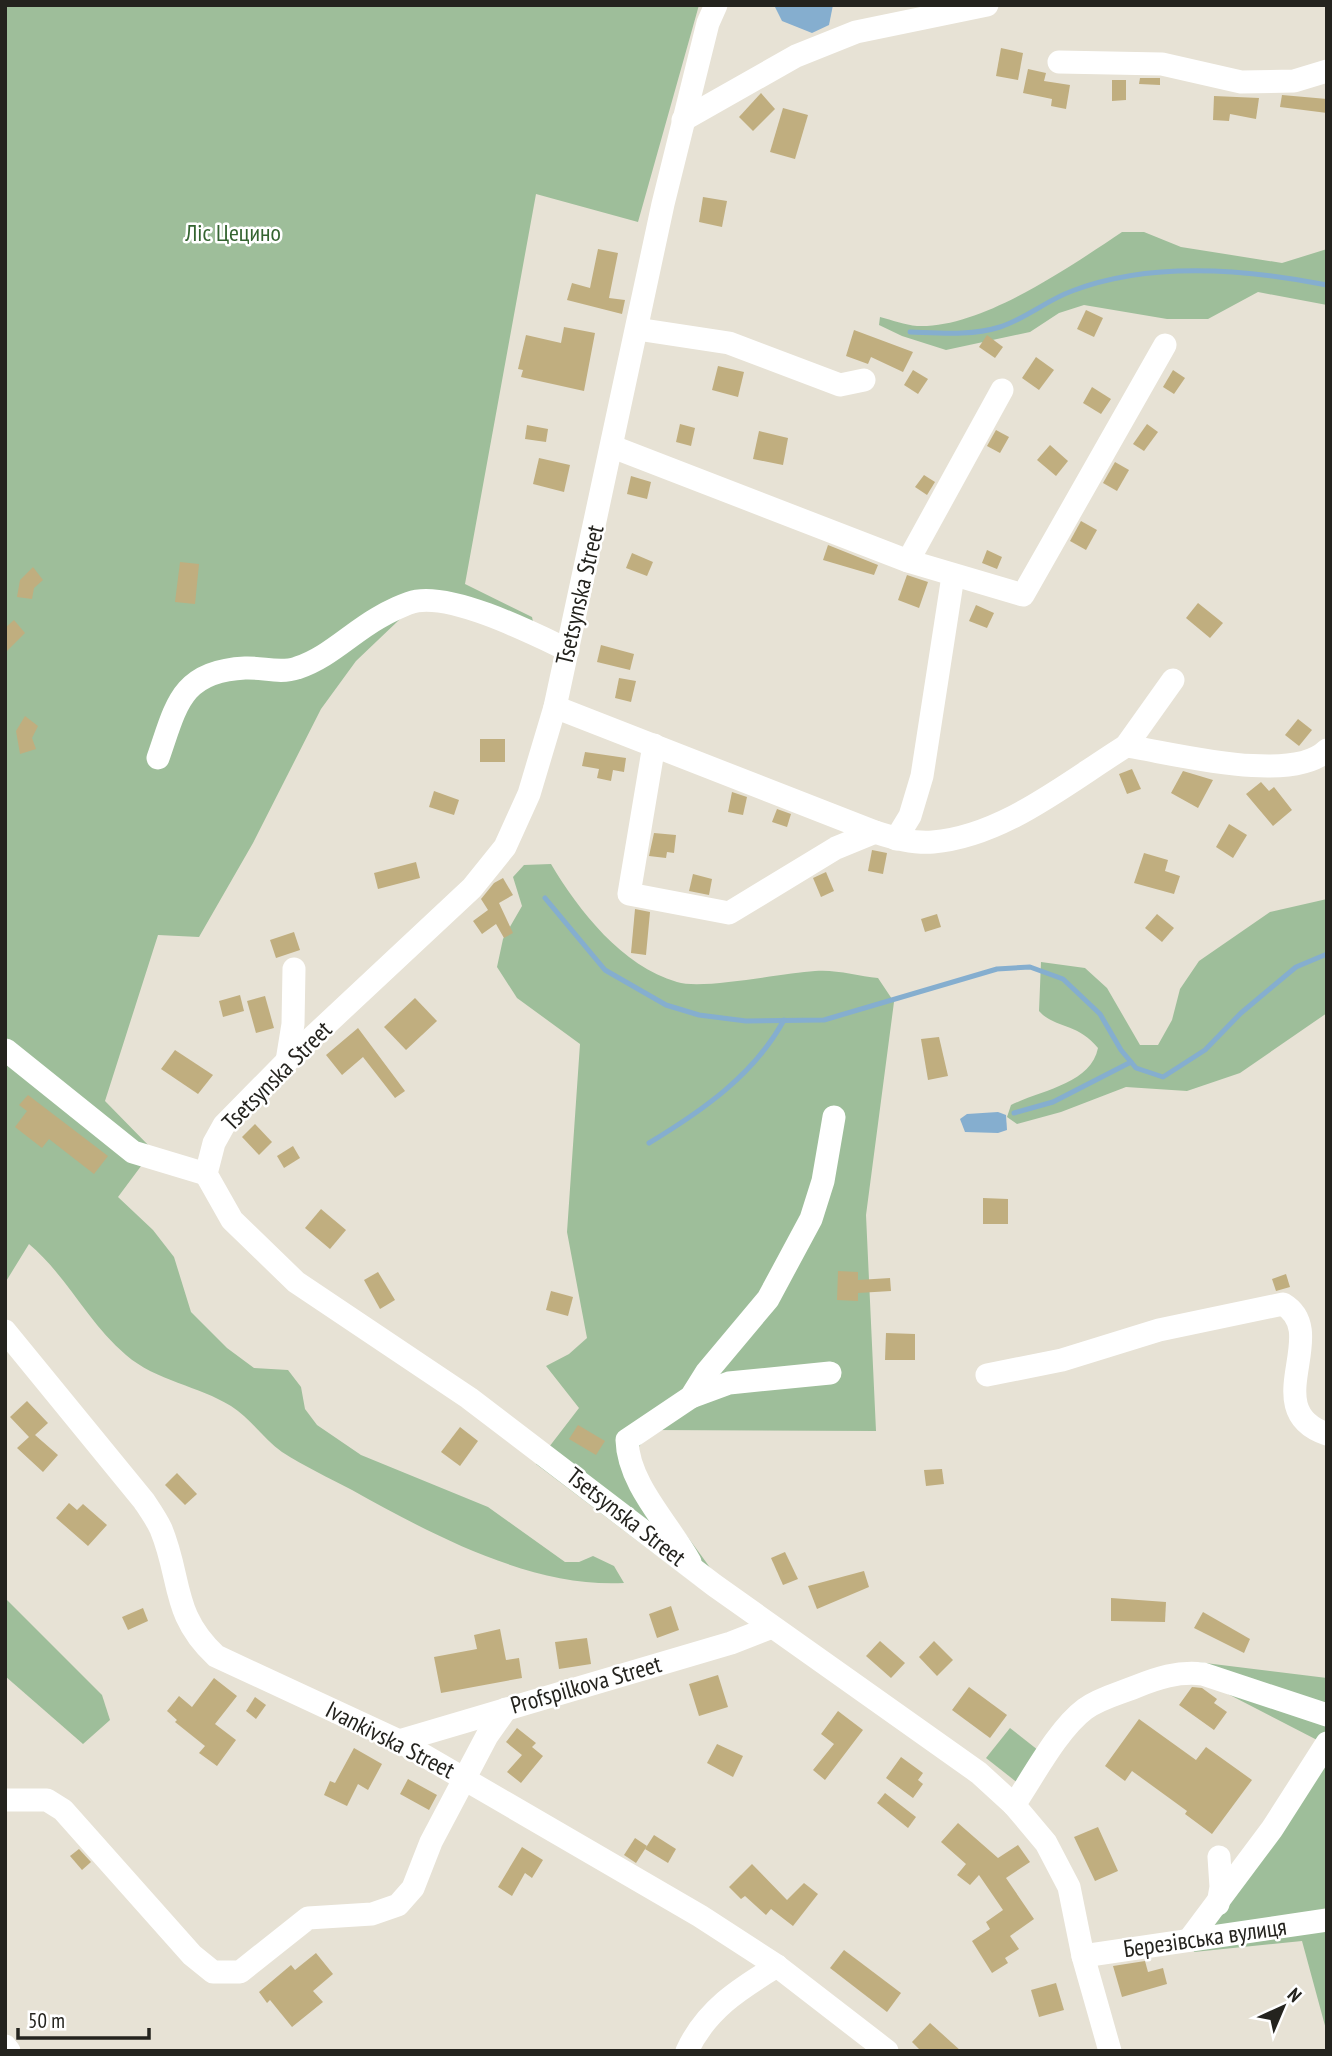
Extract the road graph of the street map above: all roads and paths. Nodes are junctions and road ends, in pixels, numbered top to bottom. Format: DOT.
graph roads {
  1 [pos="716,5"];
  2 [pos="987,5"];
  3 [pos="1059,62"];
  4 [pos="1327,71"];
  5 [pos="683,120"];
  6 [pos="638,329"];
  7 [pos="1165,345"];
  8 [pos="864,380"];
  9 [pos="1002,390"];
  10 [pos="613,447"];
  11 [pos="908,561"];
  12 [pos="954,576"];
  13 [pos="568,650"];
  14 [pos="1172,680"];
  15 [pos="555,707"];
  16 [pos="654,745"];
  17 [pos="1126,746"];
  18 [pos="1327,750"];
  19 [pos="158,758"];
  20 [pos="885,835"];
  21 [pos="294,969"];
  22 [pos="6,1050"];
  23 [pos="287,1061"];
  24 [pos="834,1117"];
  25 [pos="206,1174"];
  26 [pos="5,1331"];
  27 [pos="830,1373"];
  28 [pos="987,1376"];
  29 [pos="691,1397"];
  30 [pos="1327,1434"];
  31 [pos="695,1571"];
  32 [pos="772,1627"];
  33 [pos="506,1709"];
  34 [pos="1327,1715"];
  35 [pos="399,1741"];
  36 [pos="1327,1743"];
  37 [pos="466,1780"];
  38 [pos="5,1800"];
  39 [pos="1014,1805"];
  40 [pos="1219,1857"];
  41 [pos="1218,1904"];
  42 [pos="1327,1920"];
  43 [pos="1189,1940"];
  44 [pos="1083,1956"];
  45 [pos="777,1966"];
  46 [pos="5,2046"];
  47 [pos="9,2051"];
  48 [pos="687,2051"];
  49 [pos="887,2051"];
  50 [pos="1110,2051"];
  1 -- 5 [label="street, Tsetsynska Street"];
  2 -- 5 [label="street"];
  3 -- 4 [label="street"];
  5 -- 6 [label="street, Tsetsynska Street"];
  6 -- 8 [label="street"];
  6 -- 10 [label="street, Tsetsynska Street"];
  7 -- 12 [label="street"];
  9 -- 11 [label="street"];
  10 -- 11 [label="street"];
  10 -- 13 [label="street, Tsetsynska Street"];
  11 -- 12 [label="street"];
  12 -- 20 [label="street"];
  13 -- 15 [label="street, Tsetsynska Street"];
  13 -- 19 [label="street"];
  14 -- 17 [label="street"];
  15 -- 16 [label="street"];
  15 -- 23 [label="street, Tsetsynska Street"];
  16 -- 20 [label="street"];
  16 -- 20 [label="street"];
  17 -- 18 [label="street"];
  17 -- 20 [label="street"];
  21 -- 23 [label="street"];
  22 -- 25 [label="street"];
  23 -- 25 [label="street, Tsetsynska Street"];
  24 -- 29 [label="street"];
  25 -- 31 [label="street, Tsetsynska Street"];
  26 -- 35 [label="street, Ivankivska Street"];
  27 -- 29 [label="street"];
  28 -- 30 [label="street"];
  29 -- 31 [label="street"];
  31 -- 32 [label="street, Tsetsynska Street"];
  32 -- 33 [label="street, Profspilkova Street"];
  32 -- 39 [label="street, Tsetsynska Street"];
  33 -- 35 [label="street, Profspilkova Street"];
  33 -- 37 [label="street"];
  34 -- 39 [label="street"];
  35 -- 37 [label="street, Ivankivska Street"];
  36 -- 41 [label="street"];
  37 -- 38 [label="street"];
  37 -- 45 [label="street, Ivankivska Street"];
  39 -- 44 [label="street, Tsetsynska Street"];
  40 -- 41 [label="street"];
  41 -- 43 [label="street"];
  42 -- 43 [label="street, Березівська вулиця"];
  43 -- 44 [label="street, Березівська вулиця"];
  44 -- 50 [label="street, Tsetsynska Street"];
  45 -- 48 [label="street"];
  45 -- 49 [label="street, Ivankivska Street"];
  46 -- 47 [label="street"];
}
